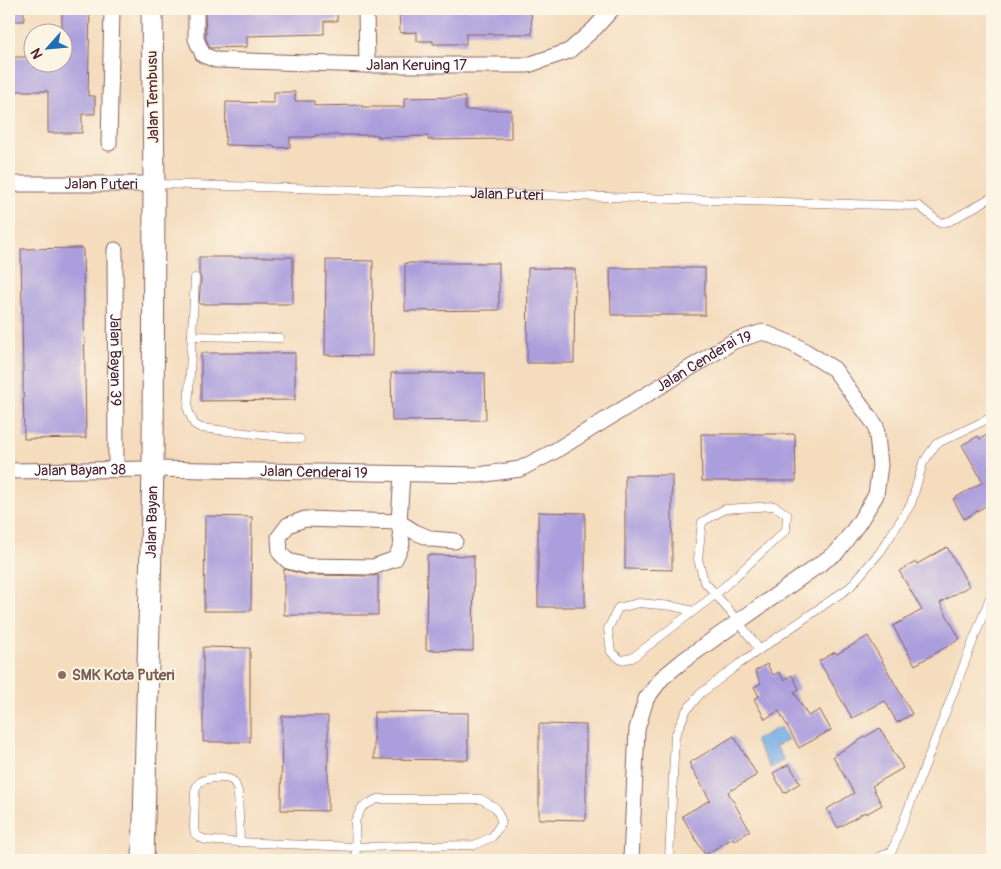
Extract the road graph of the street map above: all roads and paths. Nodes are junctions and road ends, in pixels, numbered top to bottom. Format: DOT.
graph roads {
  1 [pos="112,9"];
  2 [pos="152,9"];
  3 [pos="196,9"];
  4 [pos="366,9"];
  5 [pos="612,9"];
  6 [pos="367,65"];
  7 [pos="109,143"];
  8 [pos="9,184"];
  9 [pos="154,184"];
  10 [pos="992,197"];
  11 [pos="115,250"];
  12 [pos="195,278"];
  13 [pos="192,336"];
  14 [pos="280,338"];
  15 [pos="992,417"];
  16 [pos="300,439"];
  17 [pos="153,469"];
  18 [pos="116,470"];
  19 [pos="9,471"];
  20 [pos="402,474"];
  21 [pos="399,522"];
  22 [pos="455,541"];
  23 [pos="992,592"];
  24 [pos="716,594"];
  25 [pos="693,611"];
  26 [pos="738,621"];
  27 [pos="759,649"];
  28 [pos="240,842"];
  29 [pos="355,847"];
  30 [pos="143,860"];
  31 [pos="356,860"];
  32 [pos="631,860"];
  33 [pos="669,860"];
  34 [pos="873,860"];
  1 -- 7 [label="street"];
  2 -- 9 [label="street, Jalan Tembusu"];
  3 -- 6 [label="street, Jalan Keruing 17"];
  4 -- 6 [label="street"];
  5 -- 6 [label="street, Jalan Keruing 17"];
  8 -- 9 [label="street, Jalan Puteri"];
  9 -- 10 [label="lane, Jalan Puteri"];
  9 -- 17 [label="street, Jalan Bayan"];
  11 -- 18 [label="street, Jalan Bayan 39"];
  12 -- 13 [label="lane"];
  13 -- 14 [label="lane"];
  13 -- 16 [label="lane"];
  15 -- 27 [label="lane"];
  17 -- 18 [label="street, Jalan Bayan 38"];
  17 -- 20 [label="street, Jalan Cenderai 19"];
  17 -- 30 [label="street, Jalan Bayan"];
  18 -- 19 [label="street, Jalan Bayan 38"];
  20 -- 21 [label="street"];
  20 -- 26 [label="street, Jalan Cenderai 19"];
  21 -- 21 [label="street"];
  21 -- 22 [label="street"];
  23 -- 34 [label="lane"];
  24 -- 24 [label="lane"];
  24 -- 25 [label="lane"];
  24 -- 26 [label="lane"];
  25 -- 25 [label="lane"];
  26 -- 27 [label="lane"];
  26 -- 32 [label="street, Jalan Cenderai 19"];
  27 -- 33 [label="lane"];
  28 -- 28 [label="lane"];
  28 -- 29 [label="lane"];
  29 -- 29 [label="lane"];
  29 -- 31 [label="lane"];
}
